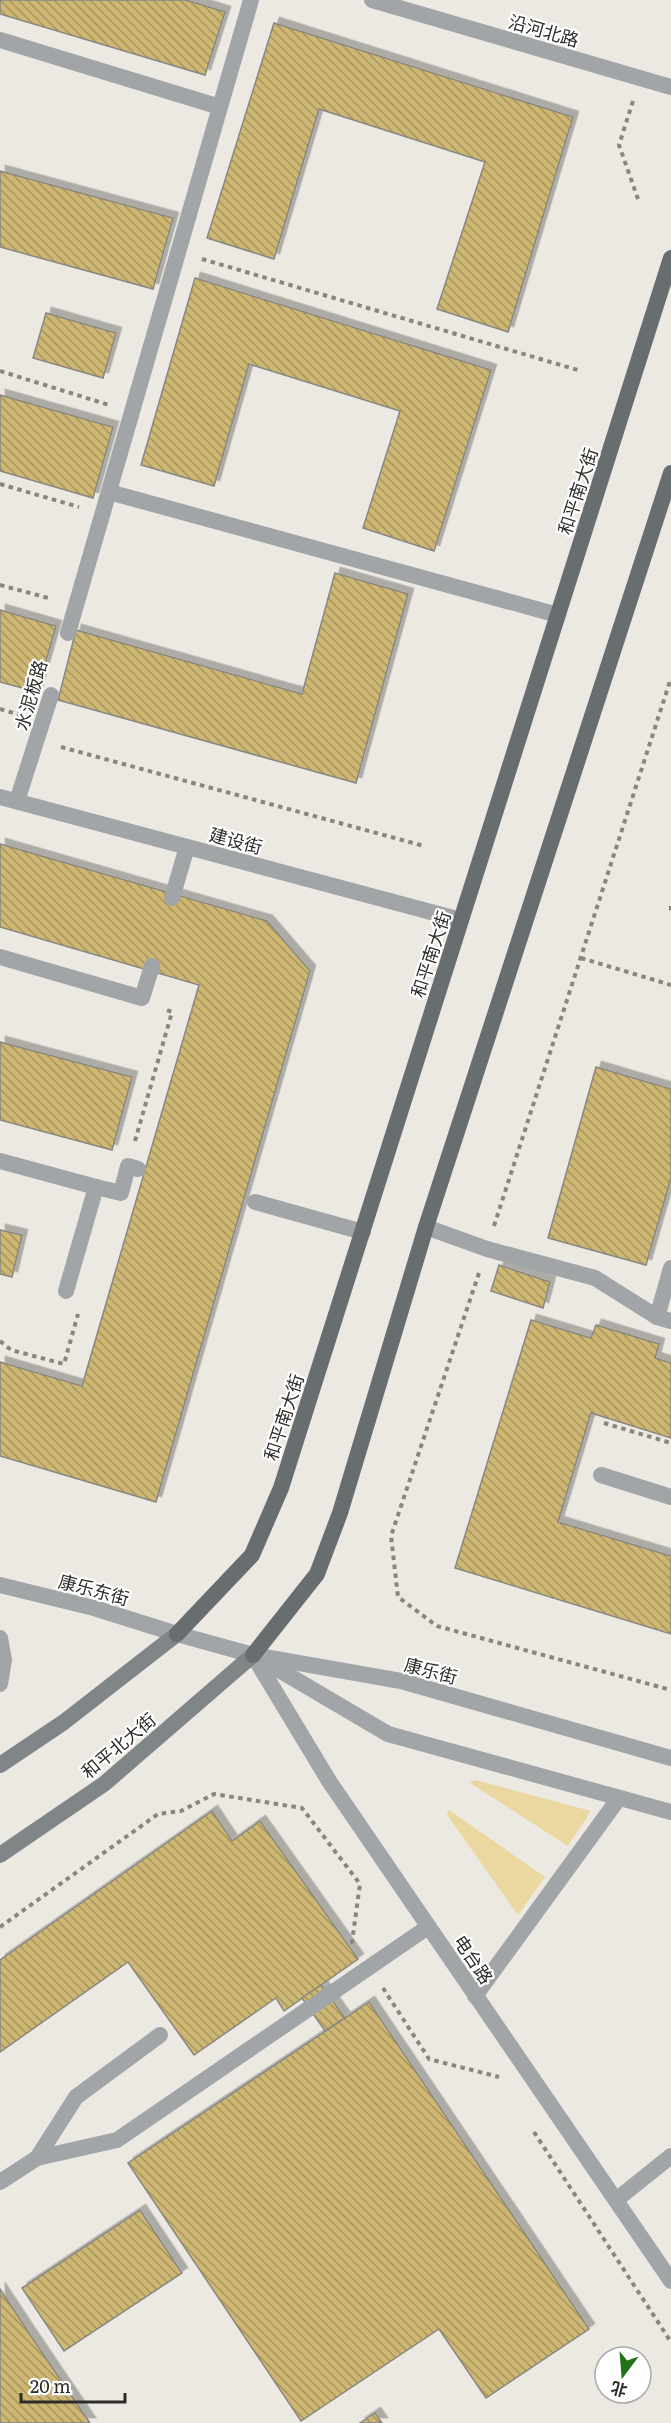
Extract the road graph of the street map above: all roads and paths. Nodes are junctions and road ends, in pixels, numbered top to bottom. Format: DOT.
graph roads {
  1 [pos="251,0"];
  2 [pos="372,0"];
  3 [pos="0,40"];
  4 [pos="640,78"];
  5 [pos="671,87"];
  6 [pos="220,106"];
  7 [pos="638,200"];
  8 [pos="178,252"];
  9 [pos="671,258"];
  10 [pos="0,371"];
  11 [pos="581,371"];
  12 [pos="102,403"];
  13 [pos="671,473"];
  14 [pos="0,484"];
  15 [pos="109,492"];
  16 [pos="77,506"];
  17 [pos="0,585"];
  18 [pos="76,606"];
  19 [pos="558,615"];
  20 [pos="68,633"];
  21 [pos="671,678"];
  22 [pos="51,695"];
  23 [pos="37,741"];
  24 [pos="0,797"];
  25 [pos="17,801"];
  26 [pos="424,846"];
  27 [pos="187,847"];
  28 [pos="172,898"];
  29 [pos="671,906"];
  30 [pos="671,911"];
  31 [pos="462,920"];
  32 [pos="0,957"];
  33 [pos="581,958"];
  34 [pos="152,966"];
  35 [pos="671,985"];
  36 [pos="142,998"];
  37 [pos="0,1161"];
  38 [pos="133,1167"];
  39 [pos="96,1187"];
  40 [pos="255,1202"];
  41 [pos="426,1227"];
  42 [pos="363,1232"];
  43 [pos="487,1249"];
  44 [pos="671,1268"];
  45 [pos="66,1291"];
  46 [pos="664,1319"];
  47 [pos="0,1341"];
  48 [pos="604,1423"];
  49 [pos="671,1443"];
  50 [pos="601,1475"];
  51 [pos="671,1497"];
  52 [pos="0,1585"];
  53 [pos="177,1634"];
  54 [pos="0,1638"];
  55 [pos="253,1655"];
  56 [pos="0,1684"];
  57 [pos="671,1690"];
  58 [pos="671,1758"];
  59 [pos="0,1765"];
  60 [pos="619,1798"];
  61 [pos="671,1812"];
  62 [pos="0,1855"];
  63 [pos="428,1927"];
  64 [pos="475,1996"];
  65 [pos="160,2035"];
  66 [pos="671,2156"];
  67 [pos="37,2158"];
  68 [pos="0,2182"];
  69 [pos="616,2200"];
  70 [pos="671,2281"];
  1 -- 6 [label="street"];
  2 -- 4 [label="street, 沿河北路"];
  3 -- 6 [label="street"];
  4 -- 5 [label="street, 沿河北路"];
  4 -- 7 [label="path"];
  6 -- 8 [label="street"];
  8 -- 11 [label="path"];
  8 -- 15 [label="street"];
  9 -- 19 [label="main road, 和平南大街"];
  10 -- 12 [label="path"];
  13 -- 41 [label="main road"];
  14 -- 16 [label="path"];
  15 -- 18 [label="street"];
  15 -- 19 [label="street"];
  17 -- 18 [label="path"];
  18 -- 20 [label="street"];
  19 -- 31 [label="main road, 和平南大街"];
  21 -- 33 [label="path"];
  22 -- 23 [label="street, 水泥板路"];
  23 -- 25 [label="street, 水泥板路"];
  23 -- 26 [label="path"];
  24 -- 25 [label="street, 建设街"];
  25 -- 27 [label="street, 建设街"];
  27 -- 28 [label="street"];
  27 -- 31 [label="street, 建设街"];
  29 -- 30 [label="path"];
  31 -- 42 [label="main road, 和平南大街"];
  32 -- 36 [label="street"];
  33 -- 35 [label="path"];
  33 -- 43 [label="path"];
  34 -- 36 [label="street"];
  36 -- 38 [label="path"];
  37 -- 39 [label="street"];
  38 -- 39 [label="street"];
  39 -- 45 [label="street"];
  40 -- 42 [label="street"];
  41 -- 43 [label="street"];
  41 -- 55 [label="main road"];
  42 -- 53 [label="main road, 和平南大街"];
  43 -- 46 [label="street"];
  43 -- 57 [label="path"];
  44 -- 46 [label="street"];
  45 -- 47 [label="path"];
  48 -- 49 [label="path"];
  50 -- 51 [label="street"];
  52 -- 53 [label="street, 康乐东街"];
  53 -- 55 [label="street, 康乐街"];
  53 -- 59 [label="main road"];
  54 -- 56 [label="street"];
  55 -- 58 [label="street, 康乐街"];
  55 -- 60 [label="street"];
  55 -- 62 [label="main road, 和平北大街"];
  55 -- 63 [label="street, 电台路"];
  60 -- 61 [label="street"];
  60 -- 64 [label="street"];
  63 -- 64 [label="street, 电台路"];
  63 -- 67 [label="street"];
  64 -- 69 [label="street, 电台路"];
  65 -- 67 [label="street"];
  66 -- 69 [label="street"];
  67 -- 68 [label="street"];
  69 -- 70 [label="street, 电台路"];
}
